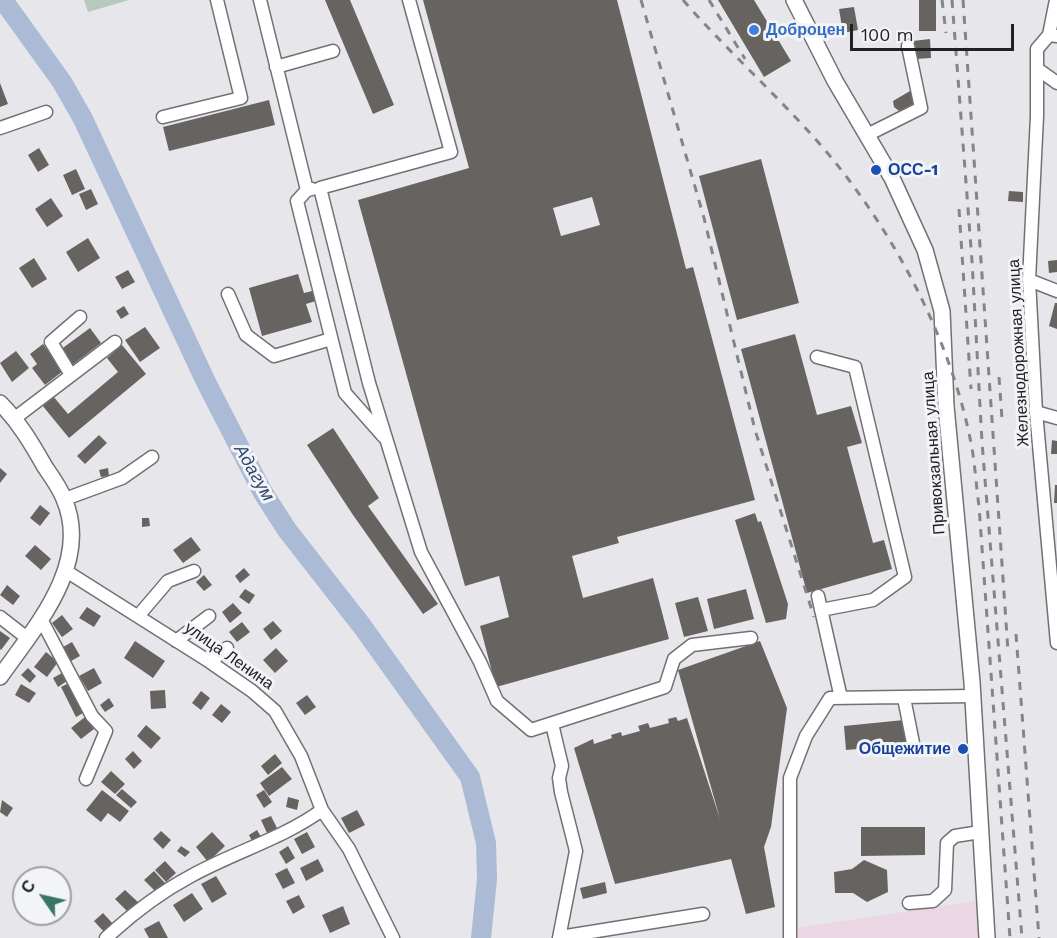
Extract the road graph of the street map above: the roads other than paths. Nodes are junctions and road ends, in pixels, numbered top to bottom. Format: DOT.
graph roads {
  1 [pos="217,0"];
  2 [pos="260,0"];
  3 [pos="409,0"];
  4 [pos="794,0"];
  5 [pos="1056,0"];
  6 [pos="1054,35"];
  7 [pos="908,46"];
  8 [pos="333,51"];
  9 [pos="276,66"];
  10 [pos="1039,70"];
  11 [pos="1057,83"];
  12 [pos="46,112"];
  13 [pos="163,117"];
  14 [pos="0,128"];
  15 [pos="867,135"];
  16 [pos="320,188"];
  17 [pos="307,190"];
  18 [pos="1029,280"];
  19 [pos="1057,291"];
  20 [pos="228,294"];
  21 [pos="80,317"];
  22 [pos="331,339"];
  23 [pos="115,342"];
  24 [pos="817,357"];
  25 [pos="72,375"];
  26 [pos="0,403"];
  27 [pos="1036,412"];
  28 [pos="15,418"];
  29 [pos="1057,418"];
  30 [pos="387,441"];
  31 [pos="152,457"];
  32 [pos="65,499"];
  33 [pos="194,571"];
  34 [pos="66,572"];
  35 [pos="818,596"];
  36 [pos="821,610"];
  37 [pos="139,615"];
  38 [pos="209,616"];
  39 [pos="0,617"];
  40 [pos="41,619"];
  41 [pos="27,638"];
  42 [pos="751,638"];
  43 [pos="176,640"];
  44 [pos="1057,644"];
  45 [pos="227,648"];
  46 [pos="210,662"];
  47 [pos="0,677"];
  48 [pos="973,696"];
  49 [pos="841,698"];
  50 [pos="904,698"];
  51 [pos="552,724"];
  52 [pos="914,748"];
  53 [pos="86,779"];
  54 [pos="322,810"];
  55 [pos="980,832"];
  56 [pos="909,903"];
  57 [pos="704,914"];
  58 [pos="559,937"];
  59 [pos="106,938"];
  60 [pos="393,938"];
  61 [pos="790,938"];
  62 [pos="987,938"];
  1 -- 13 [label="street"];
  2 -- 9 [label="street"];
  3 -- 16 [label="street"];
  4 -- 15 [label="main road, Привокзальная улица"];
  5 -- 6 [label="street, Железнодорожная улица"];
  6 -- 10 [label="street, Железнодорожная улица"];
  7 -- 15 [label="street"];
  8 -- 9 [label="street"];
  9 -- 17 [label="street"];
  10 -- 11 [label="street"];
  10 -- 18 [label="street, Железнодорожная улица"];
  12 -- 14 [label="street"];
  15 -- 48 [label="main road, Привокзальная улица"];
  16 -- 17 [label="street"];
  16 -- 30 [label="street"];
  17 -- 22 [label="street"];
  18 -- 19 [label="street"];
  18 -- 27 [label="street, Железнодорожная улица"];
  20 -- 22 [label="street"];
  21 -- 25 [label="street"];
  22 -- 30 [label="street"];
  23 -- 25 [label="street"];
  24 -- 36 [label="street"];
  25 -- 28 [label="street"];
  26 -- 28 [label="main road"];
  27 -- 29 [label="street"];
  27 -- 44 [label="street, Железнодорожная улица"];
  28 -- 32 [label="main road"];
  30 -- 51 [label="street"];
  31 -- 32 [label="street"];
  32 -- 34 [label="main road"];
  33 -- 37 [label="street"];
  34 -- 37 [label="street, улица Ленина"];
  34 -- 40 [label="main road"];
  35 -- 36 [label="street"];
  36 -- 49 [label="street"];
  37 -- 43 [label="street, улица Ленина"];
  38 -- 43 [label="street"];
  39 -- 41 [label="street"];
  40 -- 41 [label="main road"];
  40 -- 53 [label="street"];
  41 -- 47 [label="main road"];
  42 -- 51 [label="street"];
  43 -- 46 [label="street, улица Ленина"];
  45 -- 46 [label="street"];
  46 -- 54 [label="street, улица Ленина"];
  48 -- 50 [label="street"];
  48 -- 55 [label="main road, Привокзальная улица"];
  49 -- 50 [label="street"];
  49 -- 61 [label="street"];
  50 -- 52 [label="street"];
  51 -- 58 [label="street"];
  54 -- 59 [label="street"];
  54 -- 60 [label="street, улица Ленина"];
  55 -- 56 [label="street"];
  55 -- 62 [label="main road, Привокзальная улица"];
  57 -- 58 [label="street"];
}
